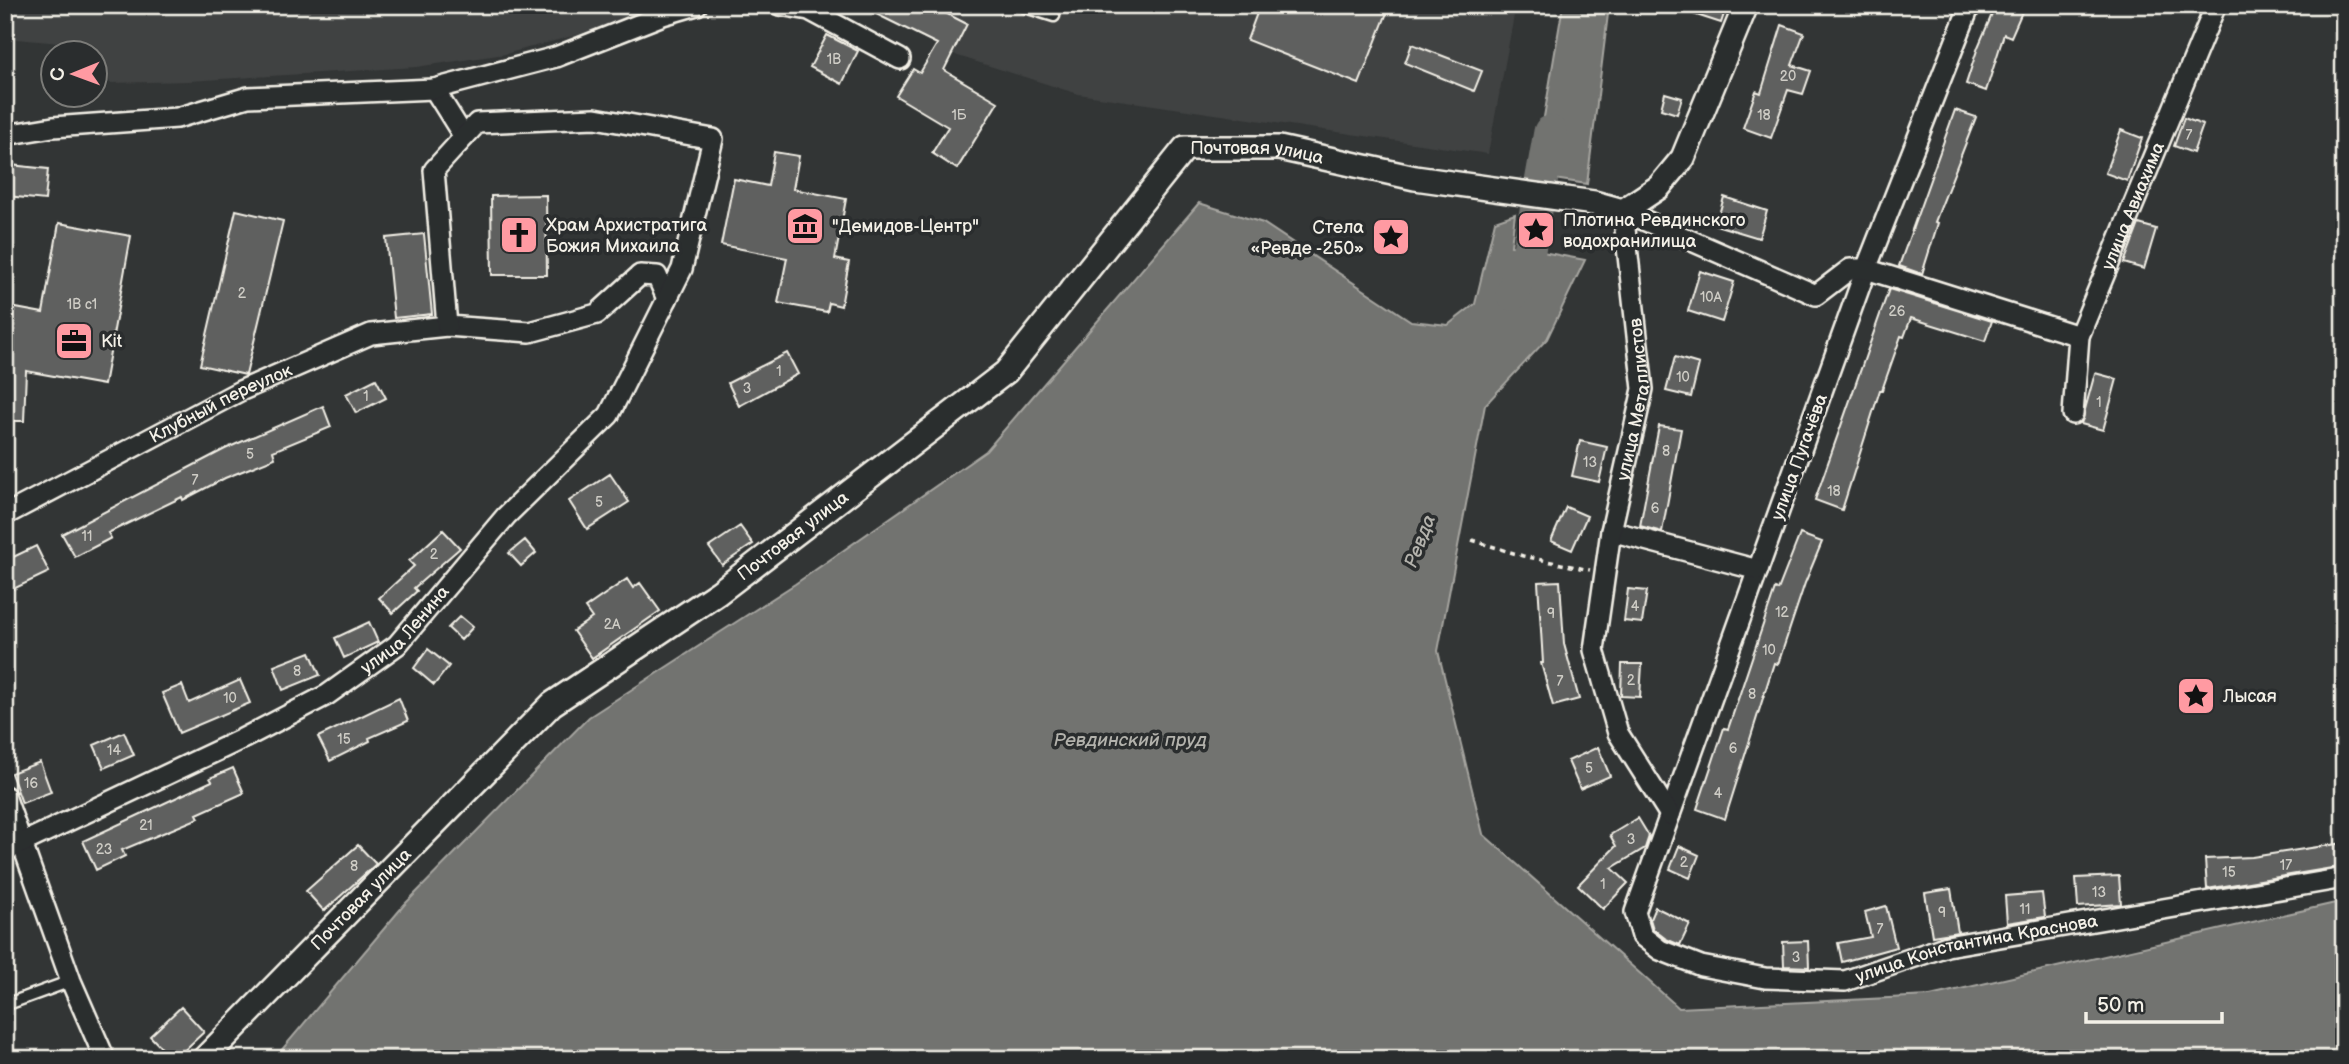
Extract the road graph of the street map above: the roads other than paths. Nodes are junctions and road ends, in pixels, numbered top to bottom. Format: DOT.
graph roads {
  1 [pos="697,5"];
  2 [pos="780,5"];
  3 [pos="1018,5"];
  4 [pos="1746,5"];
  5 [pos="1970,5"];
  6 [pos="2216,5"];
  7 [pos="1054,16"];
  8 [pos="900,59"];
  9 [pos="433,89"];
  10 [pos="5,135"];
  11 [pos="464,137"];
  12 [pos="1623,211"];
  13 [pos="1866,269"];
  14 [pos="667,299"];
  15 [pos="447,326"];
  16 [pos="2079,337"];
  17 [pos="2073,414"];
  18 [pos="5,515"];
  19 [pos="1611,531"];
  20 [pos="1758,570"];
  21 [pos="5,796"];
  22 [pos="1670,815"];
  23 [pos="14,848"];
  24 [pos="2344,878"];
  25 [pos="1635,912"];
  26 [pos="71,981"];
  27 [pos="5,1005"];
  28 [pos="105,1059"];
  29 [pos="204,1059"];
  1 -- 9 [label="street"];
  2 -- 8 [label="street"];
  3 -- 7 [label="lane"];
  4 -- 12 [label="street"];
  5 -- 13 [label="street, улица Пугачёва"];
  6 -- 16 [label="street, улица Авиахима"];
  9 -- 10 [label="street"];
  9 -- 11 [label="street"];
  11 -- 14 [label="street, улица Ленина"];
  11 -- 15 [label="street"];
  12 -- 13 [label="street"];
  12 -- 19 [label="street, улица Металлистов"];
  12 -- 29 [label="street, Почтовая улица"];
  13 -- 16 [label="street"];
  13 -- 20 [label="street, улица Пугачёва"];
  14 -- 15 [label="street, Клубный переулок"];
  14 -- 23 [label="street, улица Ленина"];
  15 -- 18 [label="street, Клубный переулок"];
  16 -- 17 [label="street, улица Авиахима"];
  19 -- 20 [label="street"];
  19 -- 22 [label="street, улица Металлистов"];
  20 -- 22 [label="street, улица Пугачёва"];
  21 -- 23 [label="street"];
  22 -- 25 [label="street, улица Пугачёва"];
  23 -- 26 [label="street"];
  24 -- 25 [label="street, улица Константина Краснова"];
  26 -- 27 [label="lane"];
  26 -- 28 [label="street"];
}
